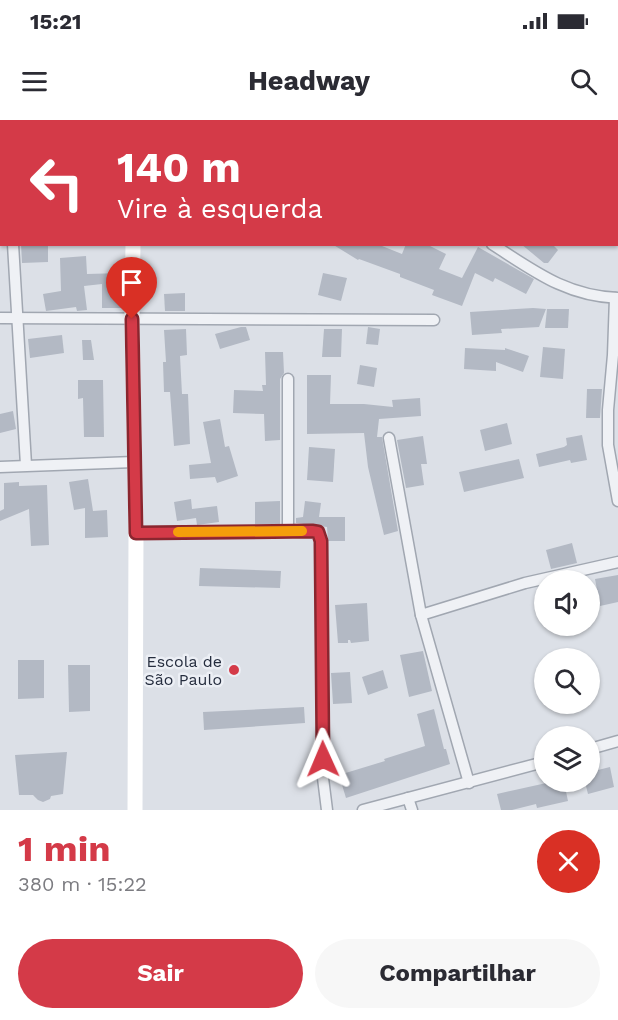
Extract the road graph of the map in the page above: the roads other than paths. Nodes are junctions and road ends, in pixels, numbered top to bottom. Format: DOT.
graph roads {
  1 [pos="14,246"];
  2 [pos="133,246"];
  3 [pos="495,246"];
  4 [pos="617,298"];
  5 [pos="0,318"];
  6 [pos="18,318"];
  7 [pos="132,319"];
  8 [pos="434,320"];
  9 [pos="288,379"];
  10 [pos="388,438"];
  11 [pos="134,462"];
  12 [pos="26,465"];
  13 [pos="0,467"];
  14 [pos="617,495"];
  15 [pos="288,531"];
  16 [pos="136,533"];
  17 [pos="618,562"];
  18 [pos="421,615"];
  19 [pos="618,741"];
  20 [pos="600,746"];
  21 [pos="534,765"];
  22 [pos="469,783"];
  23 [pos="408,798"];
  24 [pos="135,810"];
  25 [pos="327,810"];
  26 [pos="363,810"];
  27 [pos="412,810"];
  1 -- 6 [label="street"];
  2 -- 7 [label="main road"];
  3 -- 4 [label="street"];
  4 -- 14 [label="street"];
  5 -- 6 [label="street"];
  6 -- 7 [label="street"];
  6 -- 12 [label="street"];
  7 -- 8 [label="street"];
  7 -- 11 [label="main road"];
  9 -- 15 [label="street"];
  10 -- 18 [label="street"];
  11 -- 12 [label="street"];
  11 -- 16 [label="main road"];
  12 -- 13 [label="street"];
  15 -- 16 [label="street"];
  15 -- 25 [label="street"];
  16 -- 24 [label="main road"];
  17 -- 18 [label="street"];
  18 -- 22 [label="street"];
  19 -- 20 [label="street"];
  21 -- 22 [label="street"];
  22 -- 23 [label="street"];
  23 -- 26 [label="street"];
  23 -- 27 [label="street"];
}
